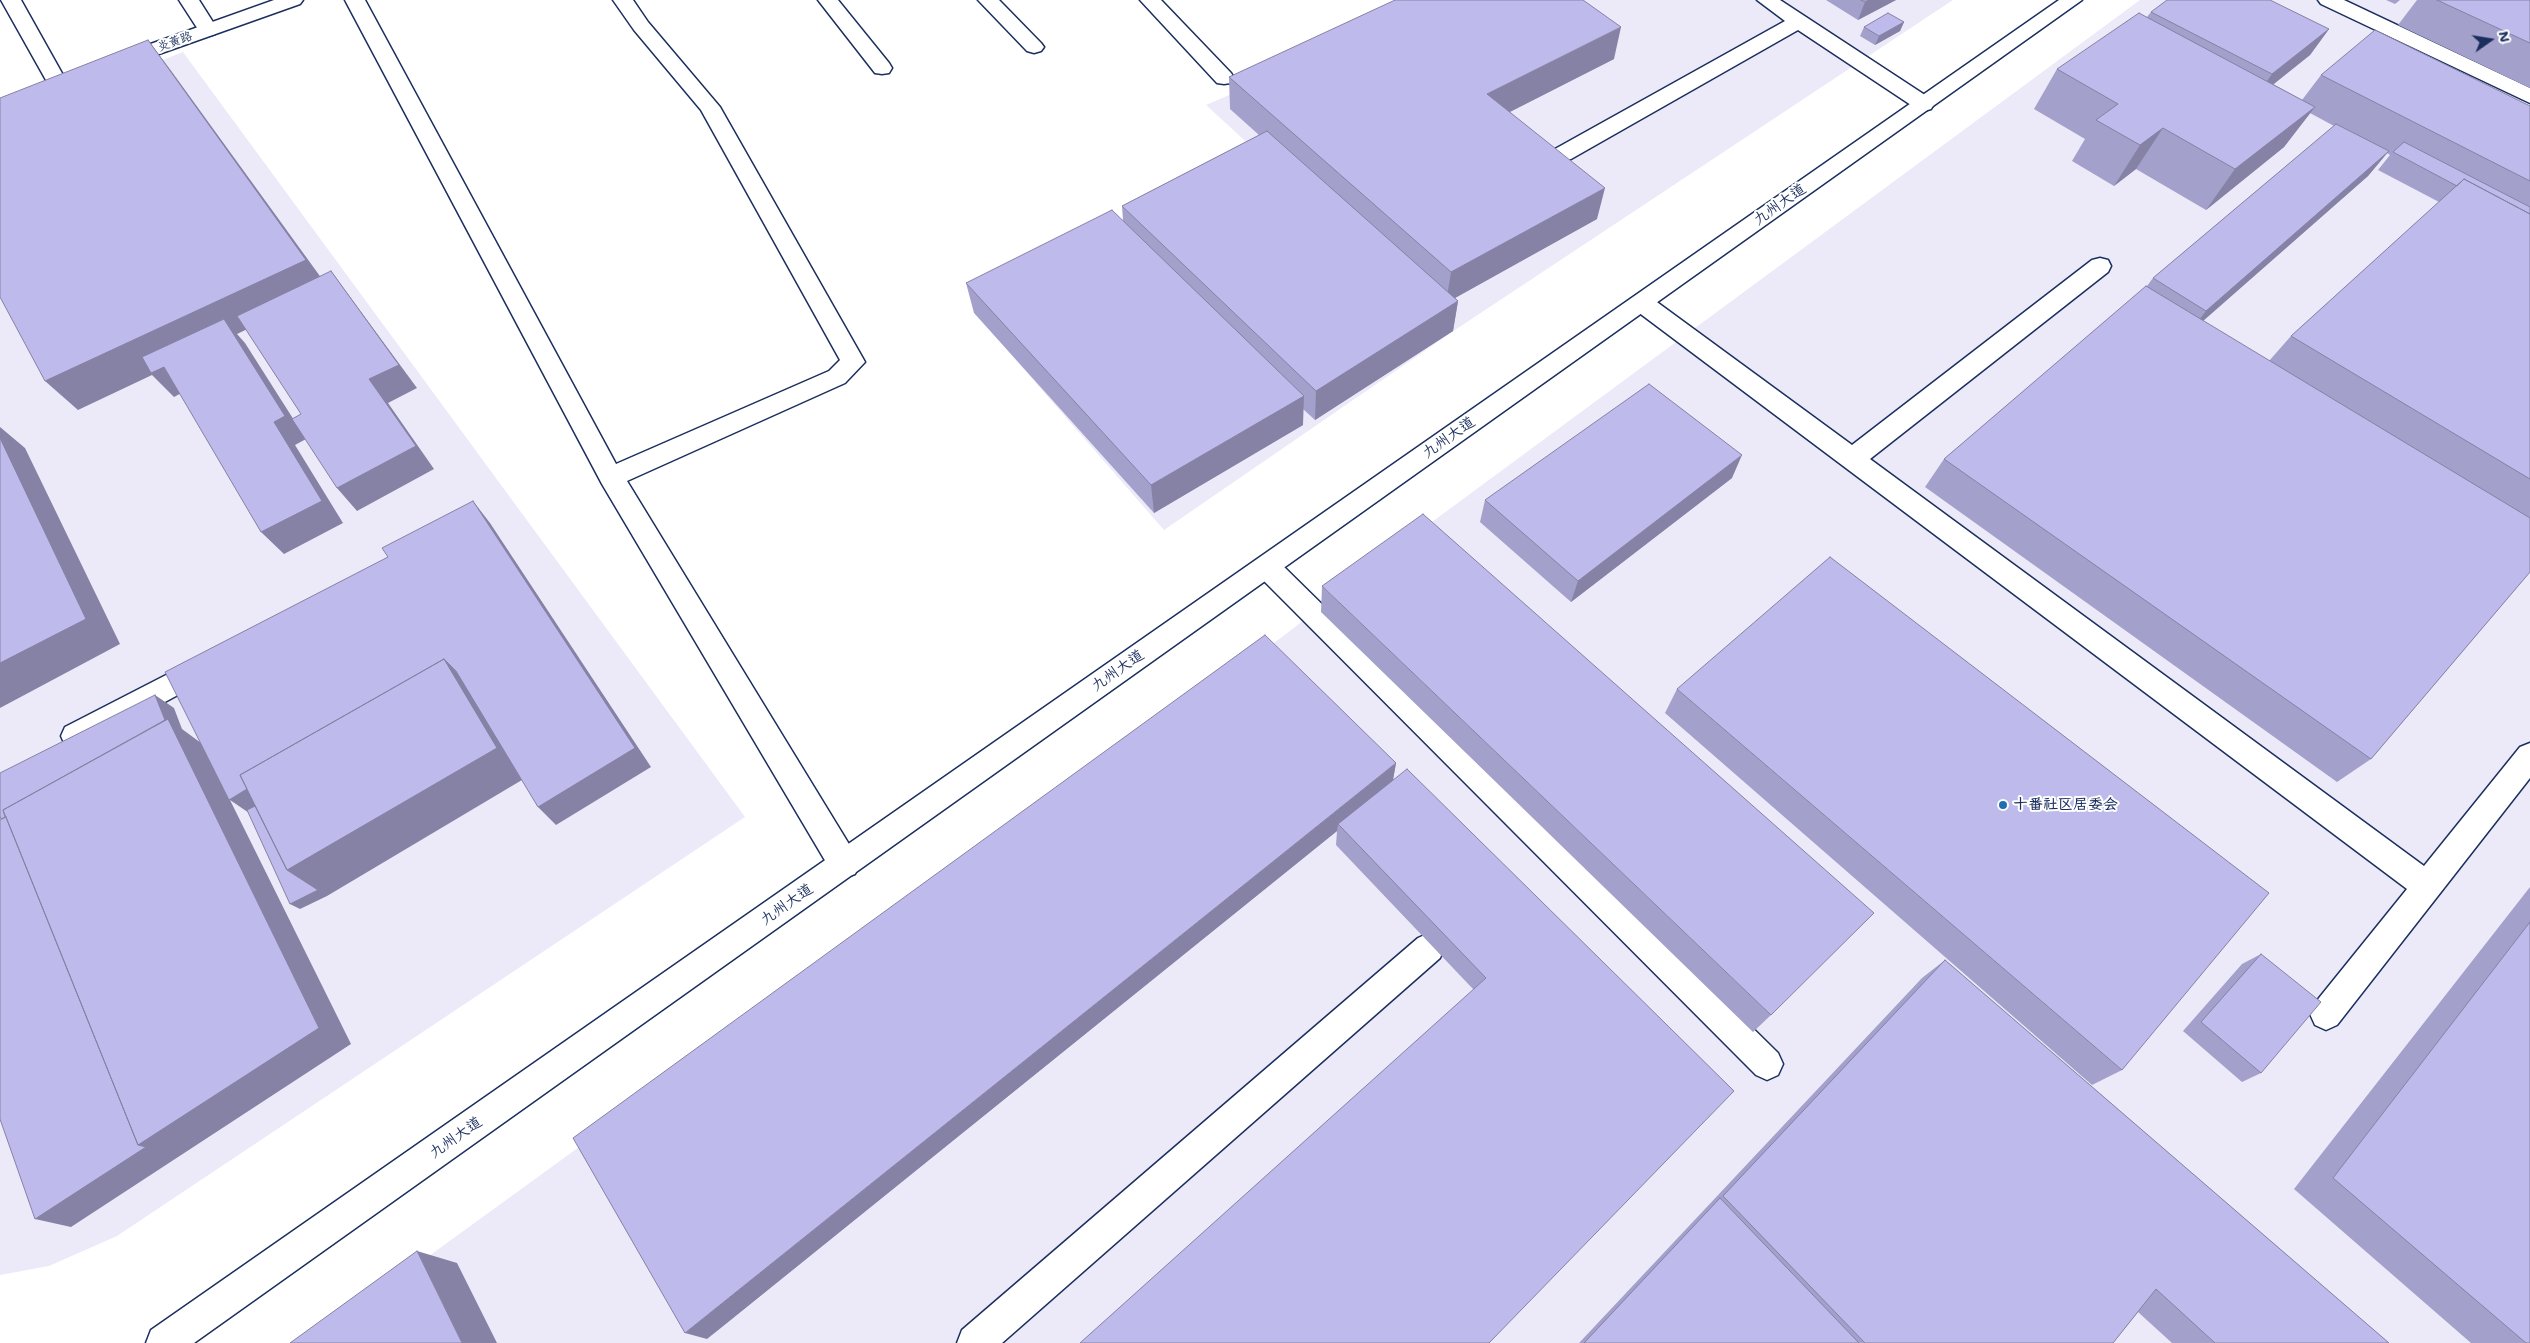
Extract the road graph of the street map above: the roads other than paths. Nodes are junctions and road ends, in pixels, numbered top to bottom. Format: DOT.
graph roads {
  1 [pos="11,0"];
  2 [pos="189,0"];
  3 [pos="294,0"];
  4 [pos="355,0"];
  5 [pos="623,0"];
  6 [pos="828,0"];
  7 [pos="988,0"];
  8 [pos="1150,0"];
  9 [pos="1767,0"];
  10 [pos="2072,0"];
  11 [pos="2328,0"];
  12 [pos="1799,21"];
  13 [pos="208,30"];
  14 [pos="1034,47"];
  15 [pos="105,67"];
  16 [pos="882,68"];
  17 [pos="1224,78"];
  18 [pos="59,83"];
  19 [pos="2530,96"];
  20 [pos="1924,104"];
  21 [pos="1563,154"];
  22 [pos="2100,266"];
  23 [pos="1642,303"];
  24 [pos="1852,459"];
  25 [pos="611,477"];
  26 [pos="1266,567"];
  27 [pos="228,655"];
  28 [pos="53,748"];
  29 [pos="2530,756"];
  30 [pos="844,864"];
  31 [pos="2427,886"];
  32 [pos="1429,948"];
  33 [pos="2326,1014"];
  34 [pos="1767,1064"];
  35 [pos="164,1343"];
  36 [pos="975,1343"];
  1 -- 18 [label="street"];
  2 -- 13 [label="street"];
  3 -- 13 [label="street, 炎黄路"];
  4 -- 25 [label="street"];
  5 -- 25 [label="street"];
  6 -- 16 [label="street"];
  7 -- 14 [label="street"];
  8 -- 17 [label="street"];
  9 -- 12 [label="street"];
  10 -- 20 [label="street, 九州大道"];
  11 -- 19 [label="street"];
  12 -- 20 [label="street"];
  12 -- 21 [label="street"];
  13 -- 15 [label="street, 炎黄路"];
  20 -- 23 [label="street, 九州大道"];
  22 -- 24 [label="street"];
  23 -- 24 [label="street"];
  23 -- 26 [label="street, 九州大道"];
  24 -- 31 [label="street"];
  25 -- 30 [label="street"];
  26 -- 30 [label="street, 九州大道"];
  26 -- 34 [label="street"];
  27 -- 28 [label="street"];
  29 -- 31 [label="street"];
  30 -- 35 [label="street, 九州大道"];
  31 -- 33 [label="street"];
  32 -- 36 [label="street"];
}
